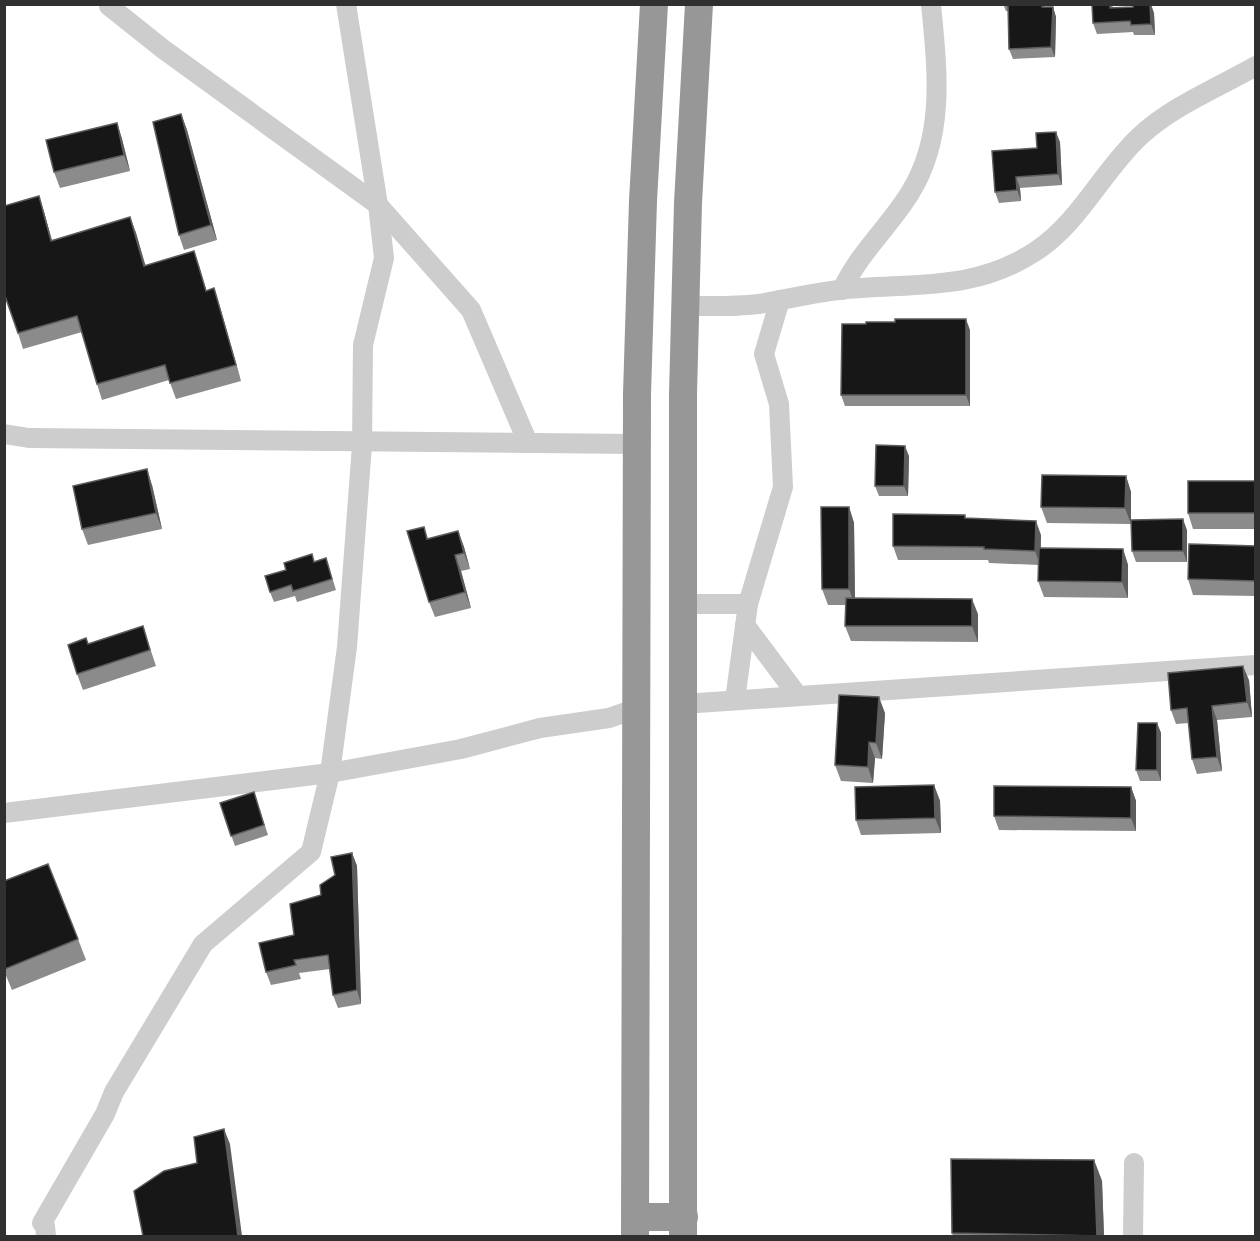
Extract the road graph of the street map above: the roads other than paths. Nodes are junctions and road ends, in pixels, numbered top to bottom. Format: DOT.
graph roads {
  1 [pos="346,4"];
  2 [pos="654,4"];
  3 [pos="699,4"];
  4 [pos="931,4"];
  5 [pos="109,6"];
  6 [pos="1256,66"];
  7 [pos="378,205"];
  8 [pos="842,290"];
  9 [pos="780,300"];
  10 [pos="685,306"];
  11 [pos="4,434"];
  12 [pos="361,440"];
  13 [pos="528,442"];
  14 [pos="638,444"];
  15 [pos="637,592"];
  16 [pos="682,598"];
  17 [pos="748,604"];
  18 [pos="745,625"];
  19 [pos="1256,665"];
  20 [pos="798,696"];
  21 [pos="735,700"];
  22 [pos="683,704"];
  23 [pos="638,708"];
  24 [pos="330,773"];
  25 [pos="4,813"];
  26 [pos="1134,1163"];
  27 [pos="636,1227"];
  28 [pos="683,1227"];
  29 [pos="39,1232"];
  30 [pos="1133,1236"];
  1 -- 7 [label="street"];
  2 -- 14 [label="highway"];
  3 -- 10 [label="highway"];
  4 -- 8 [label="street"];
  5 -- 7 [label="street"];
  6 -- 8 [label="street"];
  7 -- 12 [label="street"];
  7 -- 13 [label="street"];
  8 -- 9 [label="street"];
  9 -- 10 [label="street"];
  9 -- 17 [label="street"];
  10 -- 16 [label="highway"];
  11 -- 12 [label="street"];
  12 -- 13 [label="street"];
  12 -- 24 [label="street"];
  13 -- 14 [label="street"];
  14 -- 15 [label="highway"];
  15 -- 16 [label="highway"];
  15 -- 23 [label="highway"];
  16 -- 17 [label="street"];
  16 -- 22 [label="highway"];
  17 -- 18 [label="street"];
  18 -- 20 [label="street"];
  18 -- 21 [label="street"];
  19 -- 20 [label="street"];
  20 -- 21 [label="street"];
  21 -- 22 [label="street"];
  22 -- 28 [label="highway"];
  23 -- 24 [label="street"];
  23 -- 27 [label="highway"];
  24 -- 25 [label="street"];
  24 -- 29 [label="street"];
  26 -- 30 [label="street"];
  27 -- 28 [label="highway"];
}
